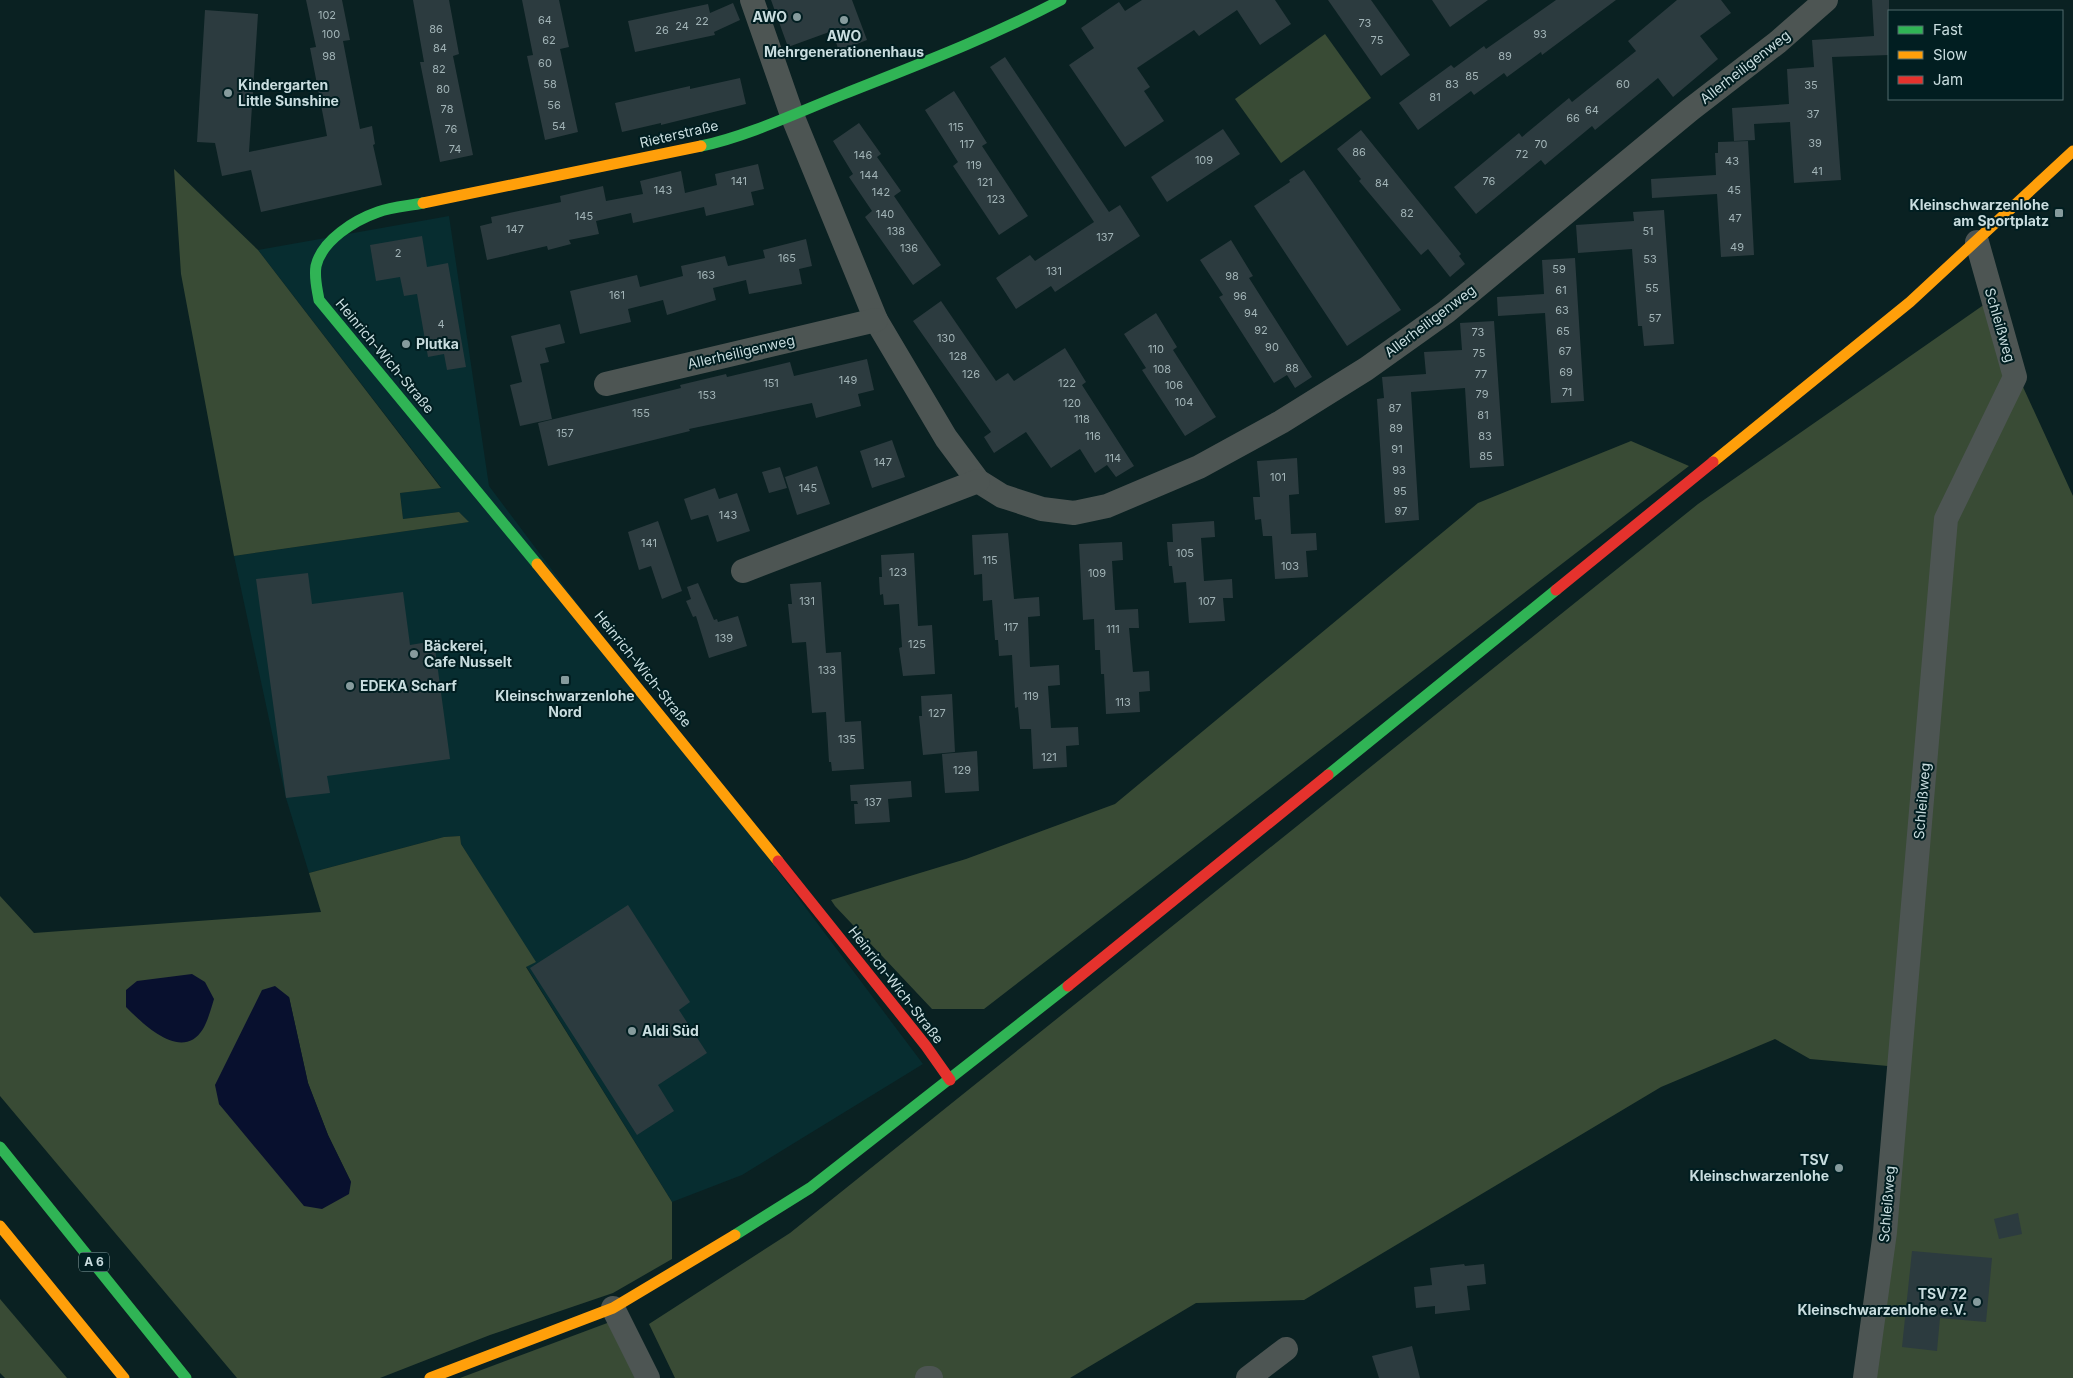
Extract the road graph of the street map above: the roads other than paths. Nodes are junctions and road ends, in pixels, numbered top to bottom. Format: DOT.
graph roads {
  1 [pos="752,0"];
  2 [pos="1061,0"];
  3 [pos="1826,0"];
  4 [pos="792,115"];
  5 [pos="2073,151"];
  6 [pos="1977,242"];
  7 [pos="315,277"];
  8 [pos="876,320"];
  9 [pos="606,384"];
  10 [pos="978,481"];
  11 [pos="743,570"];
  12 [pos="950,1080"];
  13 [pos="0,1147"];
  14 [pos="0,1226"];
  15 [pos="612,1308"];
  16 [pos="1286,1349"];
  17 [pos="124,1378"];
  18 [pos="186,1378"];
  19 [pos="430,1378"];
  20 [pos="648,1378"];
  21 [pos="927,1378"];
  22 [pos="931,1378"];
  23 [pos="1248,1378"];
  24 [pos="1865,1378"];
  1 -- 4 [label="street, Allerheiligenweg"];
  2 -- 4 [label="main road, Rieterstraße"];
  3 -- 10 [label="street, Allerheiligenweg"];
  4 -- 7 [label="main road, Rieterstraße"];
  4 -- 8 [label="street, Allerheiligenweg"];
  5 -- 6 [label="main road"];
  6 -- 12 [label="main road"];
  6 -- 24 [label="street, Schleißweg"];
  7 -- 12 [label="main road, Heinrich-Wich-Straße"];
  8 -- 9 [label="street, Allerheiligenweg"];
  8 -- 10 [label="street, Allerheiligenweg"];
  10 -- 11 [label="street"];
  12 -- 15 [label="main road"];
  13 -- 18 [label="main road, A 6"];
  14 -- 17 [label="main road"];
  15 -- 19 [label="main road"];
  15 -- 20 [label="street"];
  16 -- 23 [label="street"];
  21 -- 22 [label="street"];
}
